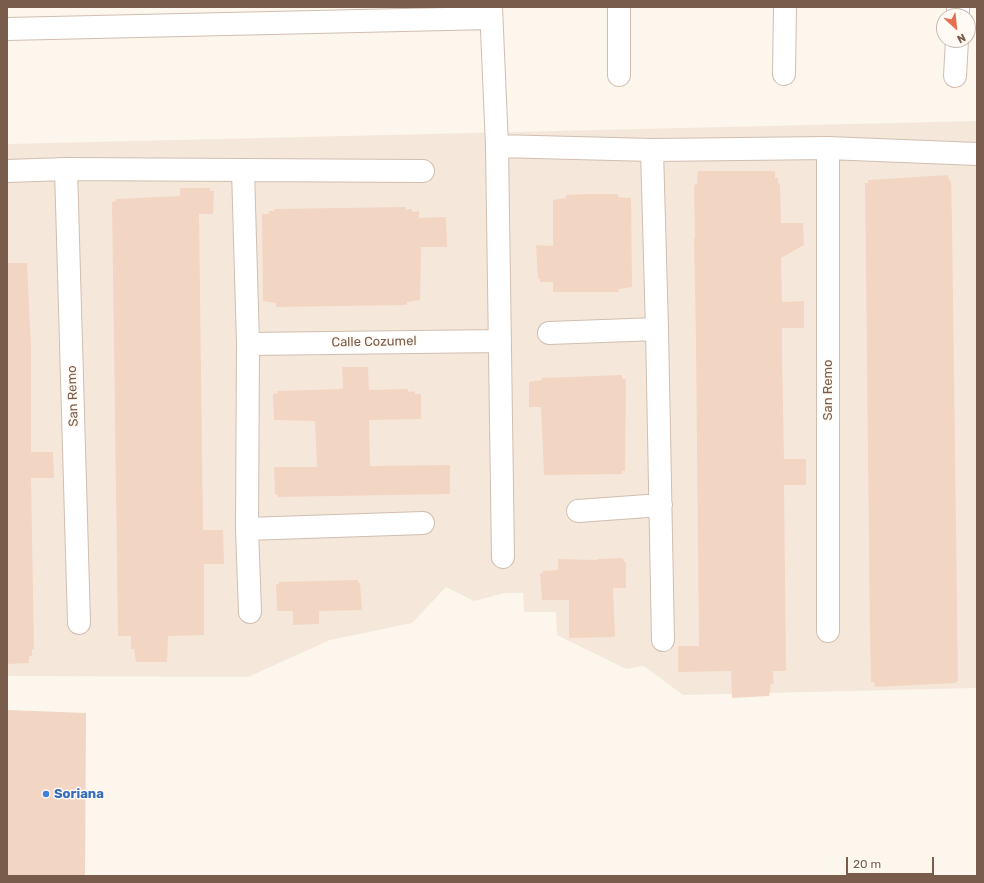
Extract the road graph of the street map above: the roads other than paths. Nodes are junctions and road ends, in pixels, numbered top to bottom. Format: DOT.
graph roads {
  1 [pos="619,7"];
  2 [pos="785,7"];
  3 [pos="491,12"];
  4 [pos="7,29"];
  5 [pos="956,48"];
  6 [pos="784,74"];
  7 [pos="619,75"];
  8 [pos="955,76"];
  9 [pos="497,146"];
  10 [pos="828,148"];
  11 [pos="652,150"];
  12 [pos="977,154"];
  13 [pos="66,170"];
  14 [pos="243,170"];
  15 [pos="7,171"];
  16 [pos="423,171"];
  17 [pos="657,328"];
  18 [pos="549,333"];
  19 [pos="499,341"];
  20 [pos="248,344"];
  21 [pos="661,505"];
  22 [pos="578,511"];
  23 [pos="423,523"];
  24 [pos="247,529"];
  25 [pos="503,557"];
  26 [pos="250,612"];
  27 [pos="80,623"];
  28 [pos="828,631"];
  29 [pos="663,640"];
  1 -- 7 [label="street"];
  2 -- 6 [label="street"];
  3 -- 4 [label="street"];
  3 -- 9 [label="street"];
  5 -- 8 [label="street"];
  9 -- 11 [label="street"];
  9 -- 19 [label="street"];
  10 -- 11 [label="street"];
  10 -- 12 [label="street"];
  10 -- 28 [label="street, San Remo"];
  11 -- 17 [label="street"];
  13 -- 14 [label="street"];
  13 -- 15 [label="street"];
  13 -- 27 [label="street, San Remo"];
  14 -- 16 [label="street"];
  14 -- 20 [label="street"];
  17 -- 18 [label="street"];
  17 -- 21 [label="street"];
  19 -- 20 [label="street, Calle Cozumel"];
  19 -- 25 [label="street"];
  20 -- 24 [label="street"];
  21 -- 22 [label="street"];
  21 -- 29 [label="street"];
  23 -- 24 [label="street"];
  24 -- 26 [label="street"];
}
